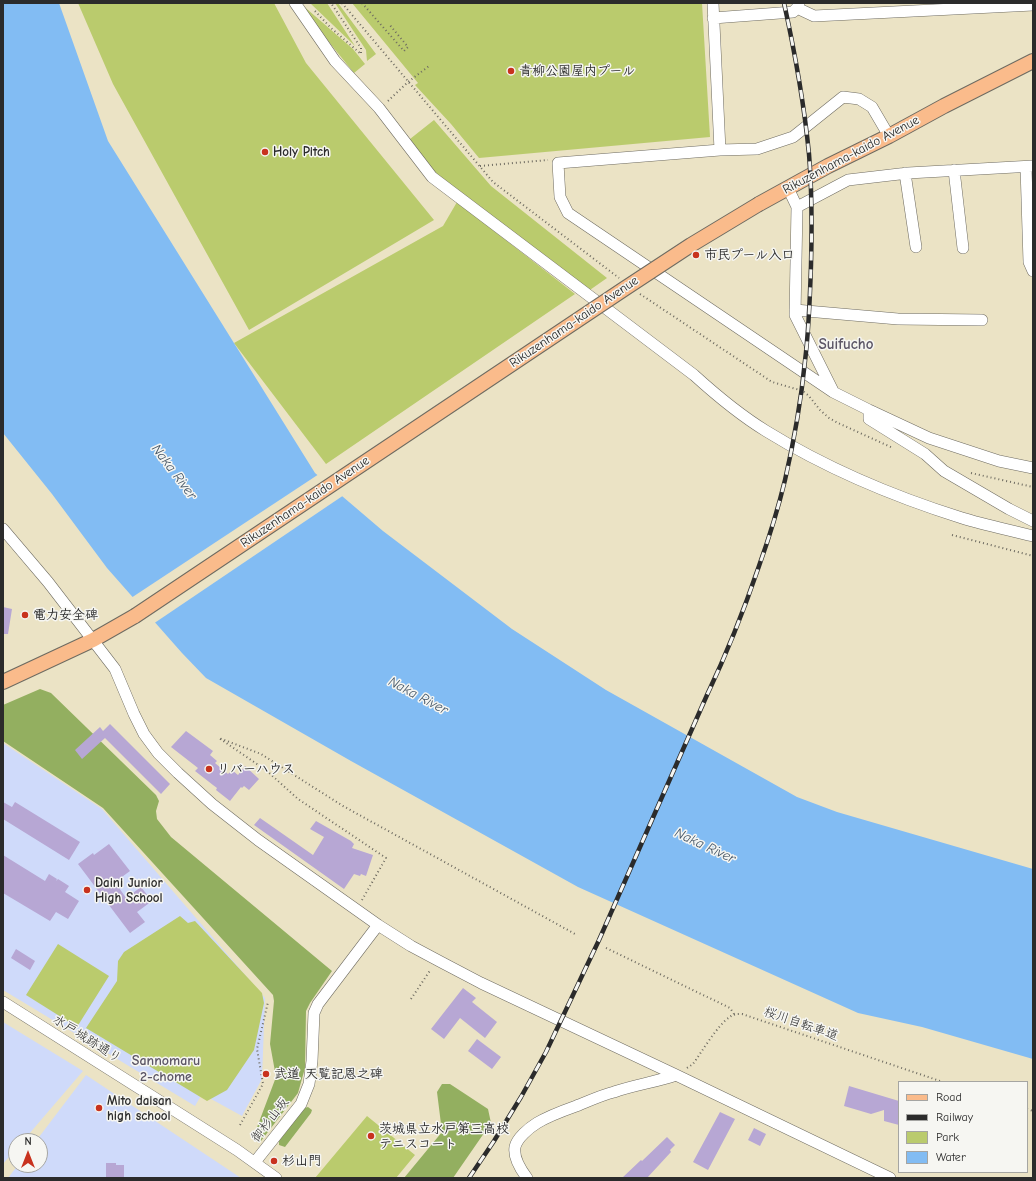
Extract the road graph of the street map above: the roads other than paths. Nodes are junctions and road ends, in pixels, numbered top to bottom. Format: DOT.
graph roads {
  1 [pos="295,3"];
  2 [pos="712,3"];
  3 [pos="1033,5"];
  4 [pos="798,6"];
  5 [pos="714,18"];
  6 [pos="1033,61"];
  7 [pos="889,136"];
  8 [pos="720,150"];
  9 [pos="1029,167"];
  10 [pos="954,170"];
  11 [pos="905,173"];
  12 [pos="788,188"];
  13 [pos="797,207"];
  14 [pos="916,247"];
  15 [pos="963,248"];
  16 [pos="1033,271"];
  17 [pos="795,310"];
  18 [pos="982,320"];
  19 [pos="833,392"];
  20 [pos="869,410"];
  21 [pos="1033,468"];
  22 [pos="1033,521"];
  23 [pos="3,528"];
  24 [pos="1033,536"];
  25 [pos="93,640"];
  26 [pos="3,682"];
  27 [pos="378,925"];
  28 [pos="3,1002"];
  29 [pos="676,1074"];
  30 [pos="255,1162"];
  31 [pos="276,1178"];
  32 [pos="527,1178"];
  33 [pos="890,1178"];
  1 -- 24 [label="street"];
  2 -- 5 [label="street"];
  3 -- 4 [label="street"];
  4 -- 5 [label="street"];
  5 -- 8 [label="street"];
  6 -- 7 [label="main road, Rikuzenhama-kaido Avenue"];
  7 -- 8 [label="street"];
  7 -- 12 [label="main road, Rikuzenhama-kaido Avenue"];
  8 -- 19 [label="street"];
  9 -- 10 [label="street"];
  9 -- 16 [label="street"];
  10 -- 11 [label="street"];
  10 -- 15 [label="street"];
  11 -- 13 [label="street"];
  11 -- 14 [label="street"];
  12 -- 13 [label="street"];
  12 -- 25 [label="main road, Rikuzenhama-kaido Avenue, bridge"];
  13 -- 17 [label="street"];
  17 -- 18 [label="street"];
  17 -- 19 [label="street"];
  19 -- 20 [label="street"];
  20 -- 21 [label="street"];
  20 -- 22 [label="street"];
  23 -- 25 [label="street"];
  25 -- 26 [label="main road"];
  25 -- 27 [label="street"];
  27 -- 29 [label="street"];
  27 -- 30 [label="street, 御杉山坂"];
  28 -- 30 [label="street, 水戸城跡通り"];
  29 -- 32 [label="street"];
  29 -- 33 [label="street"];
  30 -- 31 [label="street, 水戸城跡通り"];
}
